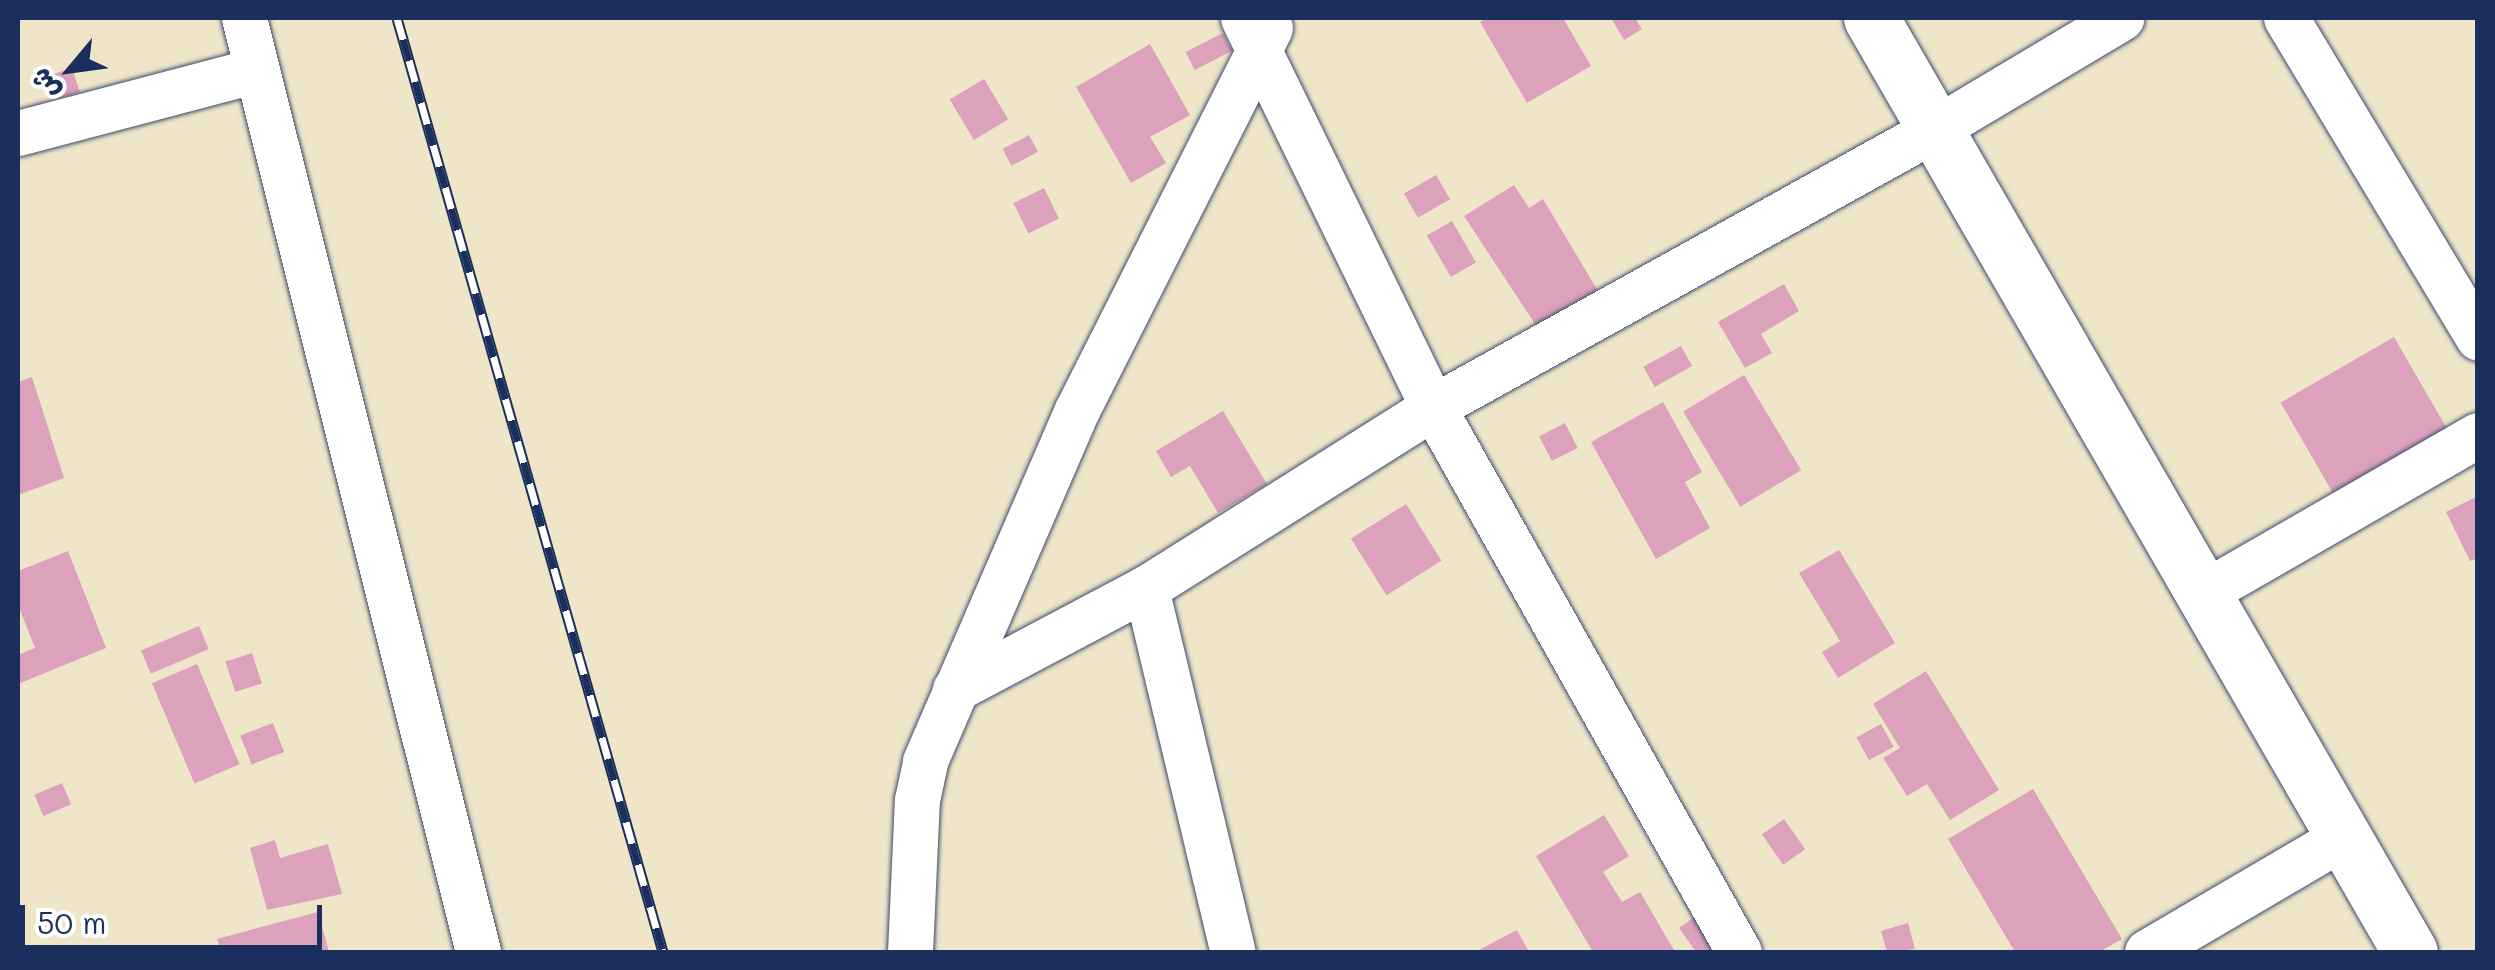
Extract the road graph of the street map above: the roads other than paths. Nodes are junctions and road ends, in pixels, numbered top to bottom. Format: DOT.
graph roads {
  1 [pos="244,18"];
  2 [pos="1871,18"];
  3 [pos="2122,18"];
  4 [pos="2286,18"];
  5 [pos="1260,28"];
  6 [pos="257,70"];
  7 [pos="1935,129"];
  8 [pos="18,133"];
  9 [pos="2478,338"];
  10 [pos="1433,406"];
  11 [pos="2478,436"];
  12 [pos="1146,588"];
  13 [pos="2203,593"];
  14 [pos="956,689"];
  15 [pos="2343,837"];
  16 [pos="478,952"];
  17 [pos="910,952"];
  18 [pos="1233,952"];
  19 [pos="1739,952"];
  20 [pos="2146,952"];
  21 [pos="2410,952"];
  1 -- 6 [label="street"];
  2 -- 7 [label="street"];
  3 -- 7 [label="street"];
  4 -- 9 [label="street"];
  5 -- 10 [label="street"];
  5 -- 14 [label="street"];
  6 -- 8 [label="street"];
  6 -- 16 [label="street"];
  7 -- 10 [label="street"];
  7 -- 13 [label="street"];
  10 -- 12 [label="street"];
  10 -- 19 [label="street"];
  11 -- 13 [label="street"];
  12 -- 14 [label="street"];
  12 -- 18 [label="street"];
  13 -- 15 [label="street"];
  14 -- 17 [label="street"];
  15 -- 20 [label="street"];
  15 -- 21 [label="street"];
}
